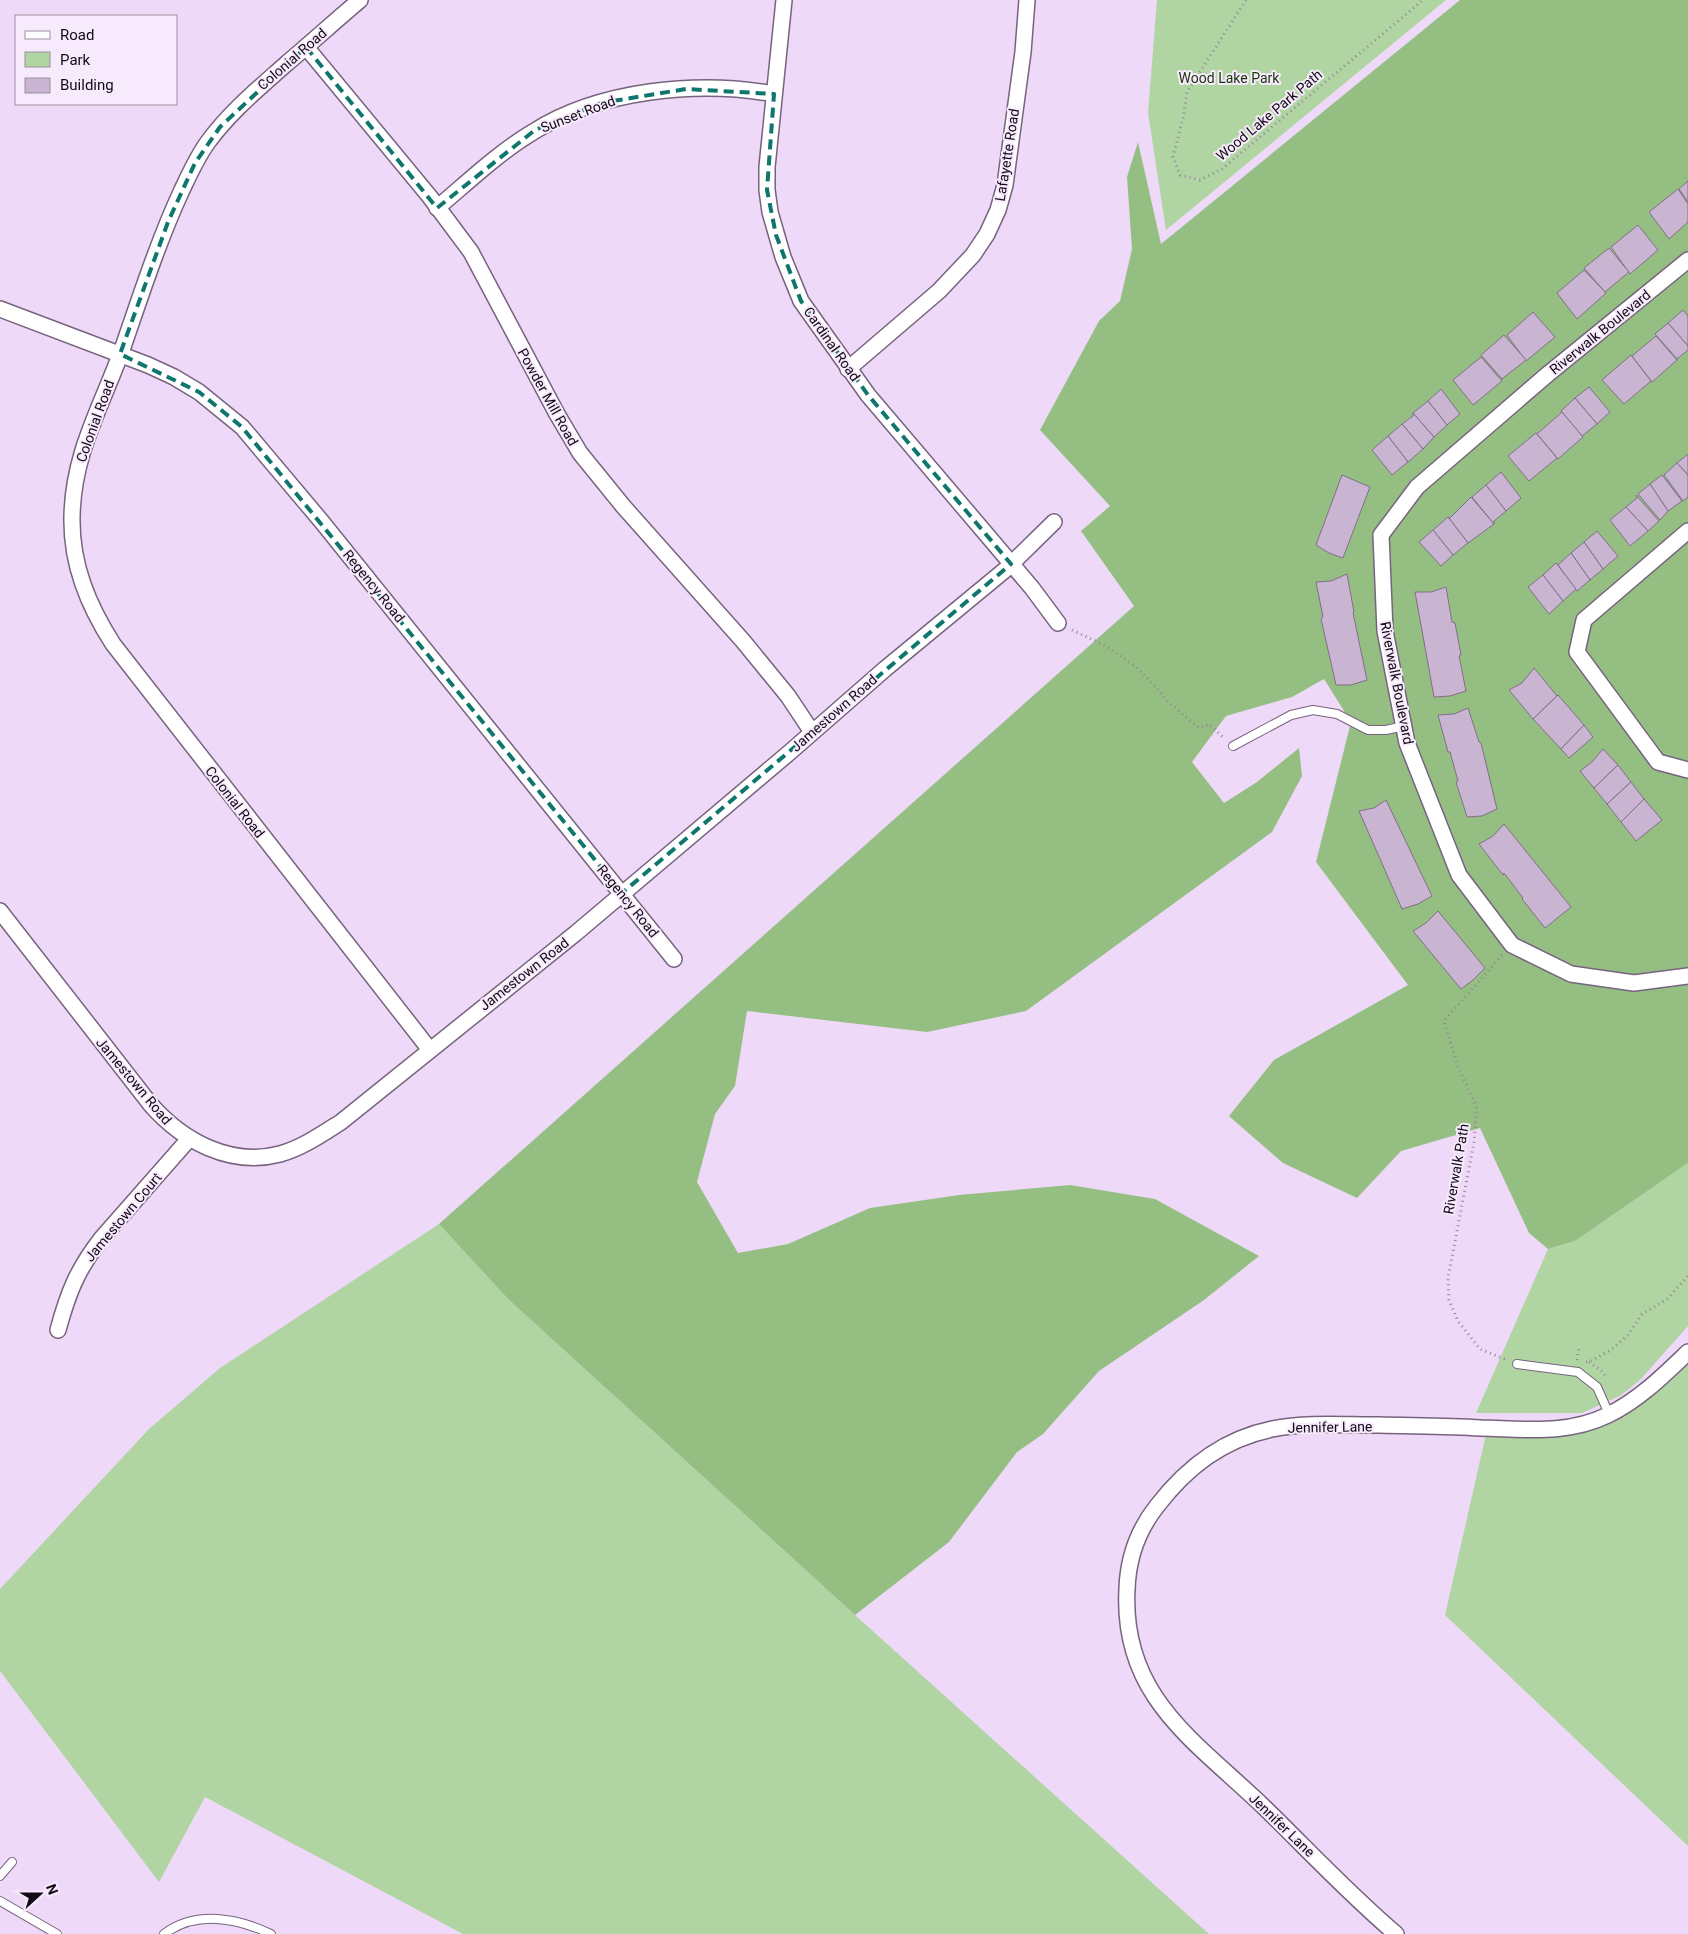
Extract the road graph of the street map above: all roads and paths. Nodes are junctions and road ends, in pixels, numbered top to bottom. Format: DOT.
graph roads {
  1 [pos="360,0"];
  2 [pos="784,0"];
  3 [pos="1027,0"];
  4 [pos="1246,0"];
  5 [pos="1423,0"];
  6 [pos="306,47"];
  7 [pos="774,94"];
  8 [pos="437,208"];
  9 [pos="1688,260"];
  10 [pos="0,310"];
  11 [pos="120,354"];
  12 [pos="848,368"];
  13 [pos="1054,522"];
  14 [pos="1688,531"];
  15 [pos="1011,564"];
  16 [pos="1058,623"];
  17 [pos="1404,726"];
  18 [pos="812,732"];
  19 [pos="1233,746"];
  20 [pos="1688,770"];
  21 [pos="622,893"];
  22 [pos="0,912"];
  23 [pos="1512,945"];
  24 [pos="674,959"];
  25 [pos="1688,976"];
  26 [pos="430,1050"];
  27 [pos="189,1139"];
  28 [pos="1688,1276"];
  29 [pos="58,1330"];
  30 [pos="1579,1348"];
  31 [pos="1688,1352"];
  32 [pos="1517,1364"];
  33 [pos="1609,1414"];
  34 [pos="12,1862"];
  35 [pos="0,1876"];
  36 [pos="0,1900"];
  37 [pos="57,1934"];
  38 [pos="164,1934"];
  39 [pos="270,1934"];
  40 [pos="1396,1934"];
  1 -- 6 [label="street, Colonial Road"];
  2 -- 7 [label="street, Cardinal Road"];
  3 -- 12 [label="street, Lafayette Road"];
  4 -- 5 [label="path, Wood Lake Park Path"];
  6 -- 8 [label="street, Powder Mill Road"];
  6 -- 11 [label="street, Colonial Road"];
  7 -- 8 [label="street, Sunset Road"];
  7 -- 12 [label="street, Cardinal Road"];
  8 -- 18 [label="street, Powder Mill Road"];
  9 -- 17 [label="street, Riverwalk Boulevard"];
  10 -- 11 [label="street, Regency Road"];
  11 -- 21 [label="street, Regency Road"];
  11 -- 26 [label="street, Colonial Road"];
  12 -- 15 [label="street, Cardinal Road"];
  13 -- 15 [label="street, Jamestown Road"];
  14 -- 20 [label="street"];
  15 -- 16 [label="street, Cardinal Road"];
  15 -- 18 [label="street, Jamestown Road"];
  16 -- 19 [label="path"];
  17 -- 19 [label="lane"];
  17 -- 23 [label="street, Riverwalk Boulevard"];
  18 -- 21 [label="street, Jamestown Road"];
  21 -- 24 [label="street, Regency Road"];
  21 -- 26 [label="street, Jamestown Road"];
  22 -- 27 [label="street, Jamestown Road"];
  23 -- 25 [label="street, Riverwalk Boulevard"];
  23 -- 32 [label="path, Riverwalk Path"];
  26 -- 27 [label="street, Jamestown Road"];
  27 -- 29 [label="street, Jamestown Court"];
  28 -- 30 [label="path"];
  31 -- 33 [label="street, Jennifer Lane"];
  32 -- 33 [label="lane"];
  33 -- 40 [label="street, Jennifer Lane"];
  34 -- 35 [label="lane"];
  36 -- 37 [label="lane"];
  38 -- 39 [label="lane"];
}
